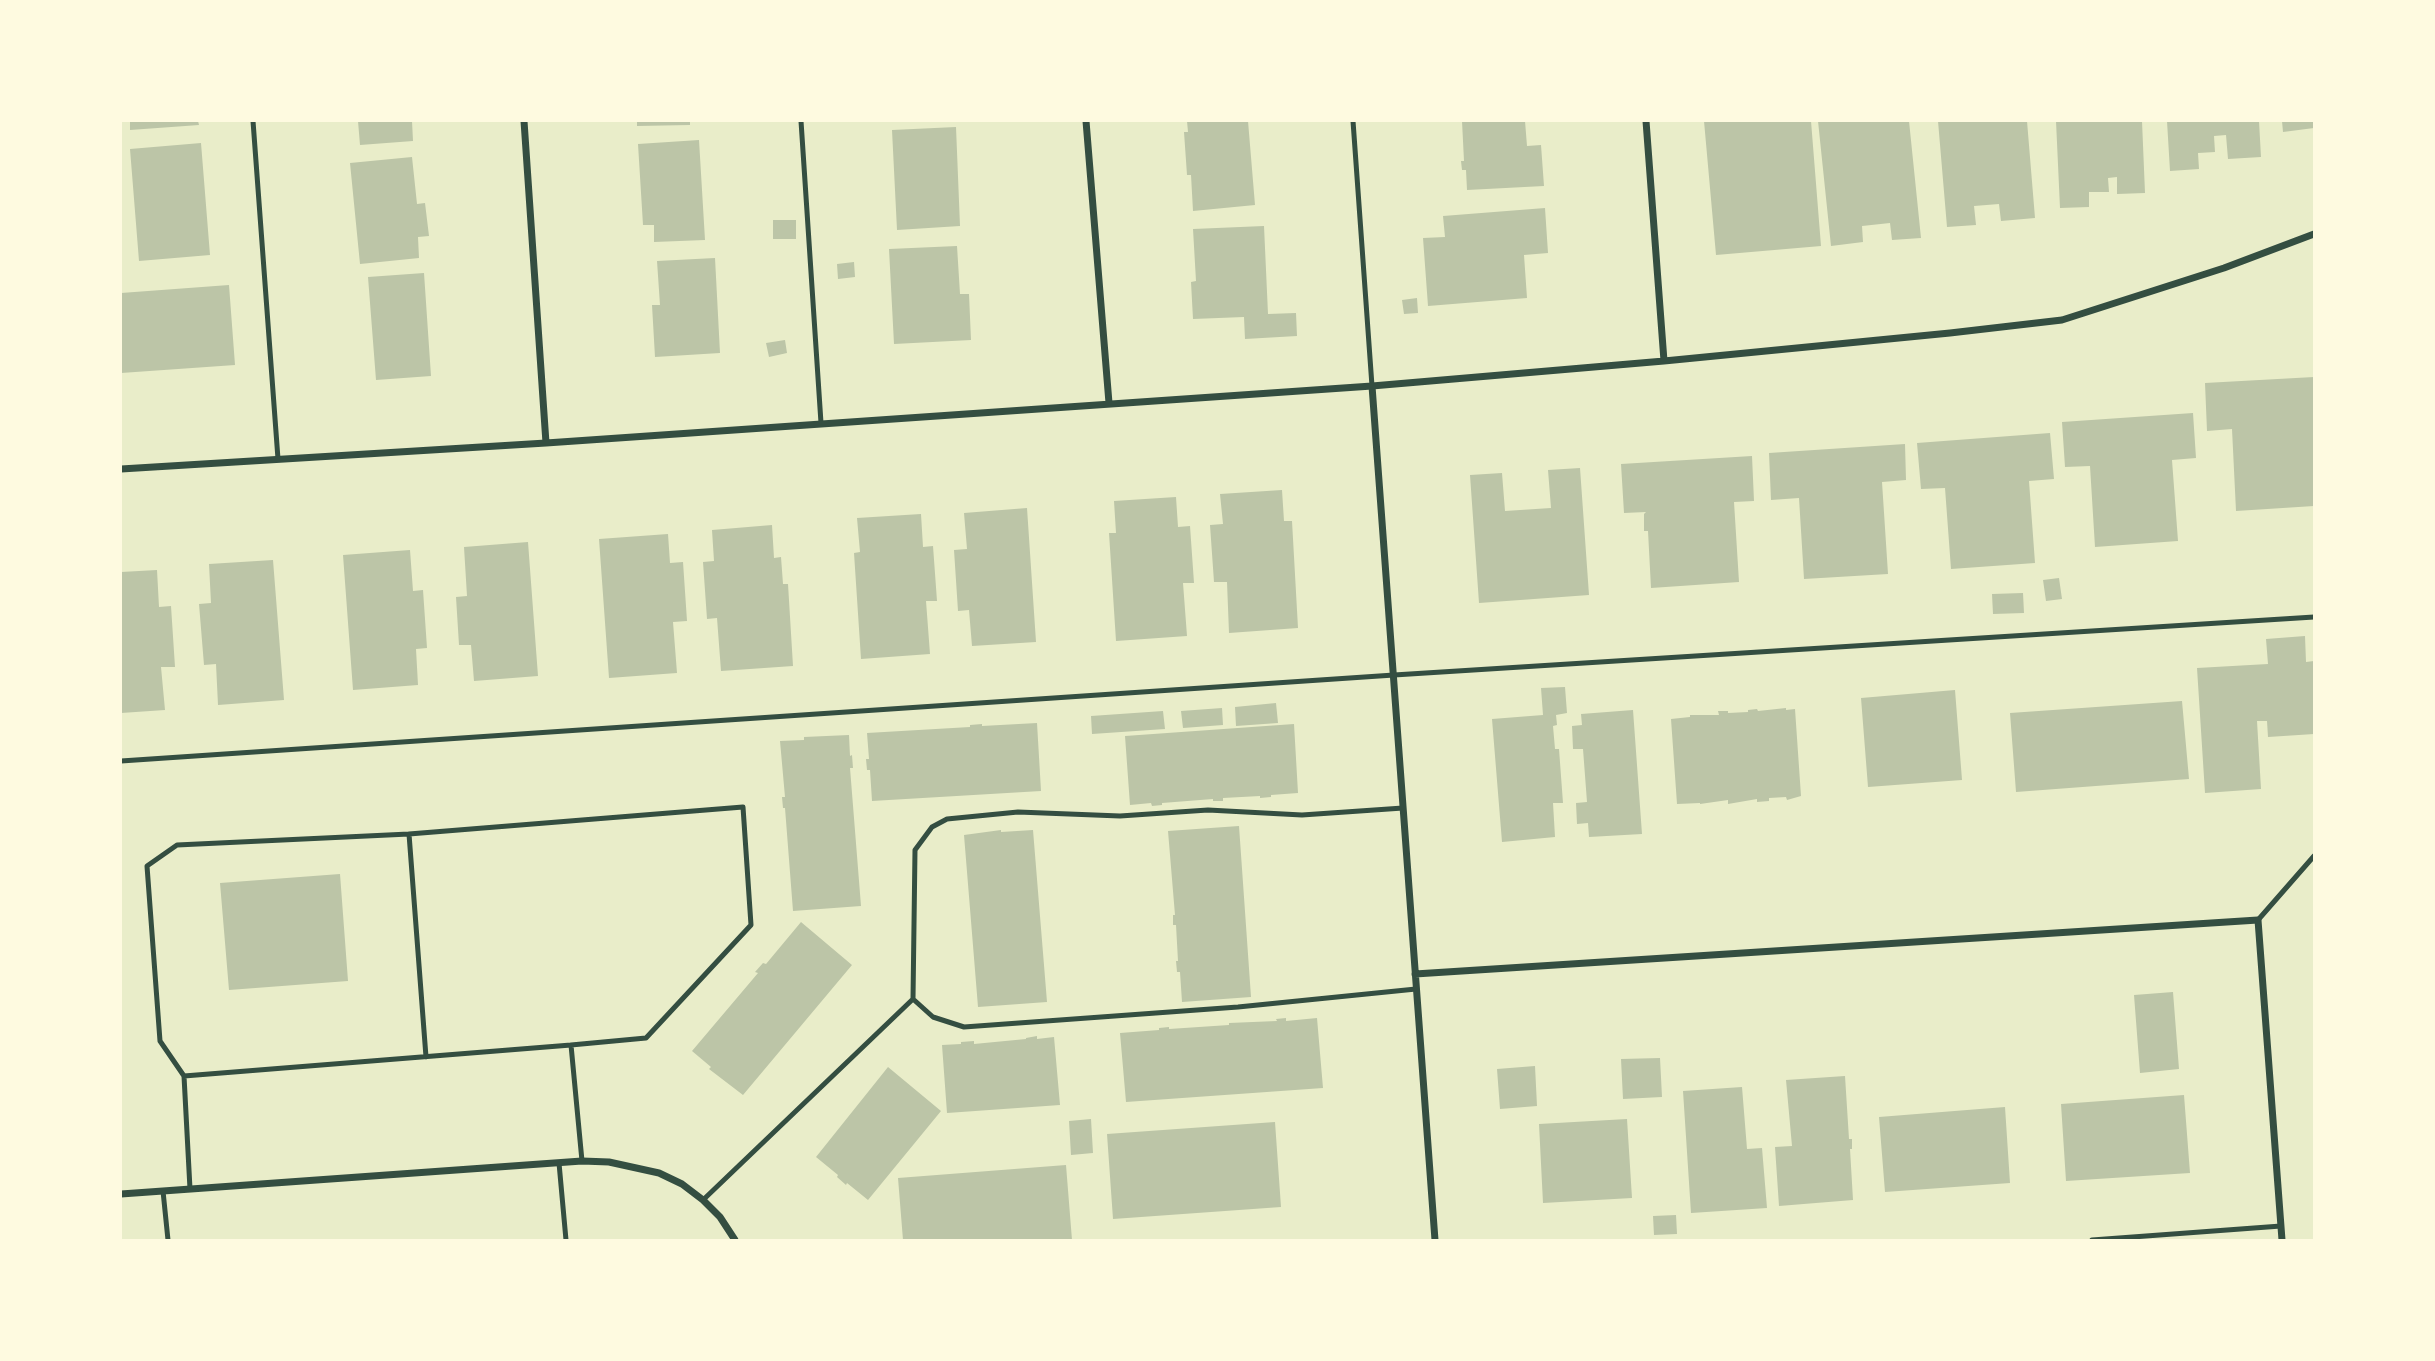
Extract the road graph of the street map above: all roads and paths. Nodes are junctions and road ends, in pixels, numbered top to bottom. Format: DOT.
graph roads {
  1 [pos="253,121"];
  2 [pos="524,121"];
  3 [pos="801,121"];
  4 [pos="1086,121"];
  5 [pos="1353,121"];
  6 [pos="1646,121"];
  7 [pos="2314,234"];
  8 [pos="1664,361"];
  9 [pos="1372,386"];
  10 [pos="1109,403"];
  11 [pos="821,423"];
  12 [pos="546,443"];
  13 [pos="278,459"];
  14 [pos="121,469"];
  15 [pos="2314,617"];
  16 [pos="1394,675"];
  17 [pos="121,761"];
  18 [pos="1403,808"];
  19 [pos="410,834"];
  20 [pos="2314,856"];
  21 [pos="2258,920"];
  22 [pos="1415,974"];
  23 [pos="1416,989"];
  24 [pos="913,999"];
  25 [pos="571,1045"];
  26 [pos="426,1057"];
  27 [pos="184,1076"];
  28 [pos="582,1161"];
  29 [pos="559,1163"];
  30 [pos="190,1189"];
  31 [pos="163,1191"];
  32 [pos="121,1194"];
  33 [pos="703,1199"];
  34 [pos="2281,1226"];
  35 [pos="168,1240"];
  36 [pos="566,1240"];
  37 [pos="735,1240"];
  38 [pos="1435,1240"];
  39 [pos="2092,1240"];
  40 [pos="2282,1240"];
  1 -- 13 [label="lane"];
  2 -- 12 [label="street"];
  3 -- 11 [label="lane"];
  4 -- 10 [label="street"];
  5 -- 9 [label="lane"];
  6 -- 8 [label="street"];
  7 -- 8 [label="street"];
  8 -- 9 [label="street"];
  9 -- 10 [label="street"];
  9 -- 16 [label="street"];
  10 -- 11 [label="street"];
  11 -- 12 [label="street"];
  12 -- 13 [label="street"];
  13 -- 14 [label="street"];
  15 -- 16 [label="lane"];
  16 -- 17 [label="lane"];
  16 -- 18 [label="street"];
  18 -- 22 [label="street"];
  18 -- 24 [label="lane"];
  19 -- 25 [label="lane"];
  19 -- 26 [label="lane"];
  19 -- 27 [label="lane"];
  20 -- 21 [label="lane"];
  21 -- 22 [label="street"];
  21 -- 34 [label="street"];
  22 -- 23 [label="street"];
  23 -- 24 [label="lane"];
  23 -- 38 [label="street"];
  24 -- 33 [label="lane"];
  25 -- 26 [label="lane"];
  25 -- 28 [label="lane"];
  26 -- 27 [label="lane"];
  27 -- 30 [label="lane"];
  28 -- 29 [label="street"];
  28 -- 33 [label="street"];
  29 -- 30 [label="street"];
  29 -- 36 [label="lane"];
  30 -- 31 [label="street"];
  31 -- 32 [label="street"];
  31 -- 35 [label="lane"];
  33 -- 37 [label="street"];
  34 -- 39 [label="lane"];
  34 -- 40 [label="street"];
}
